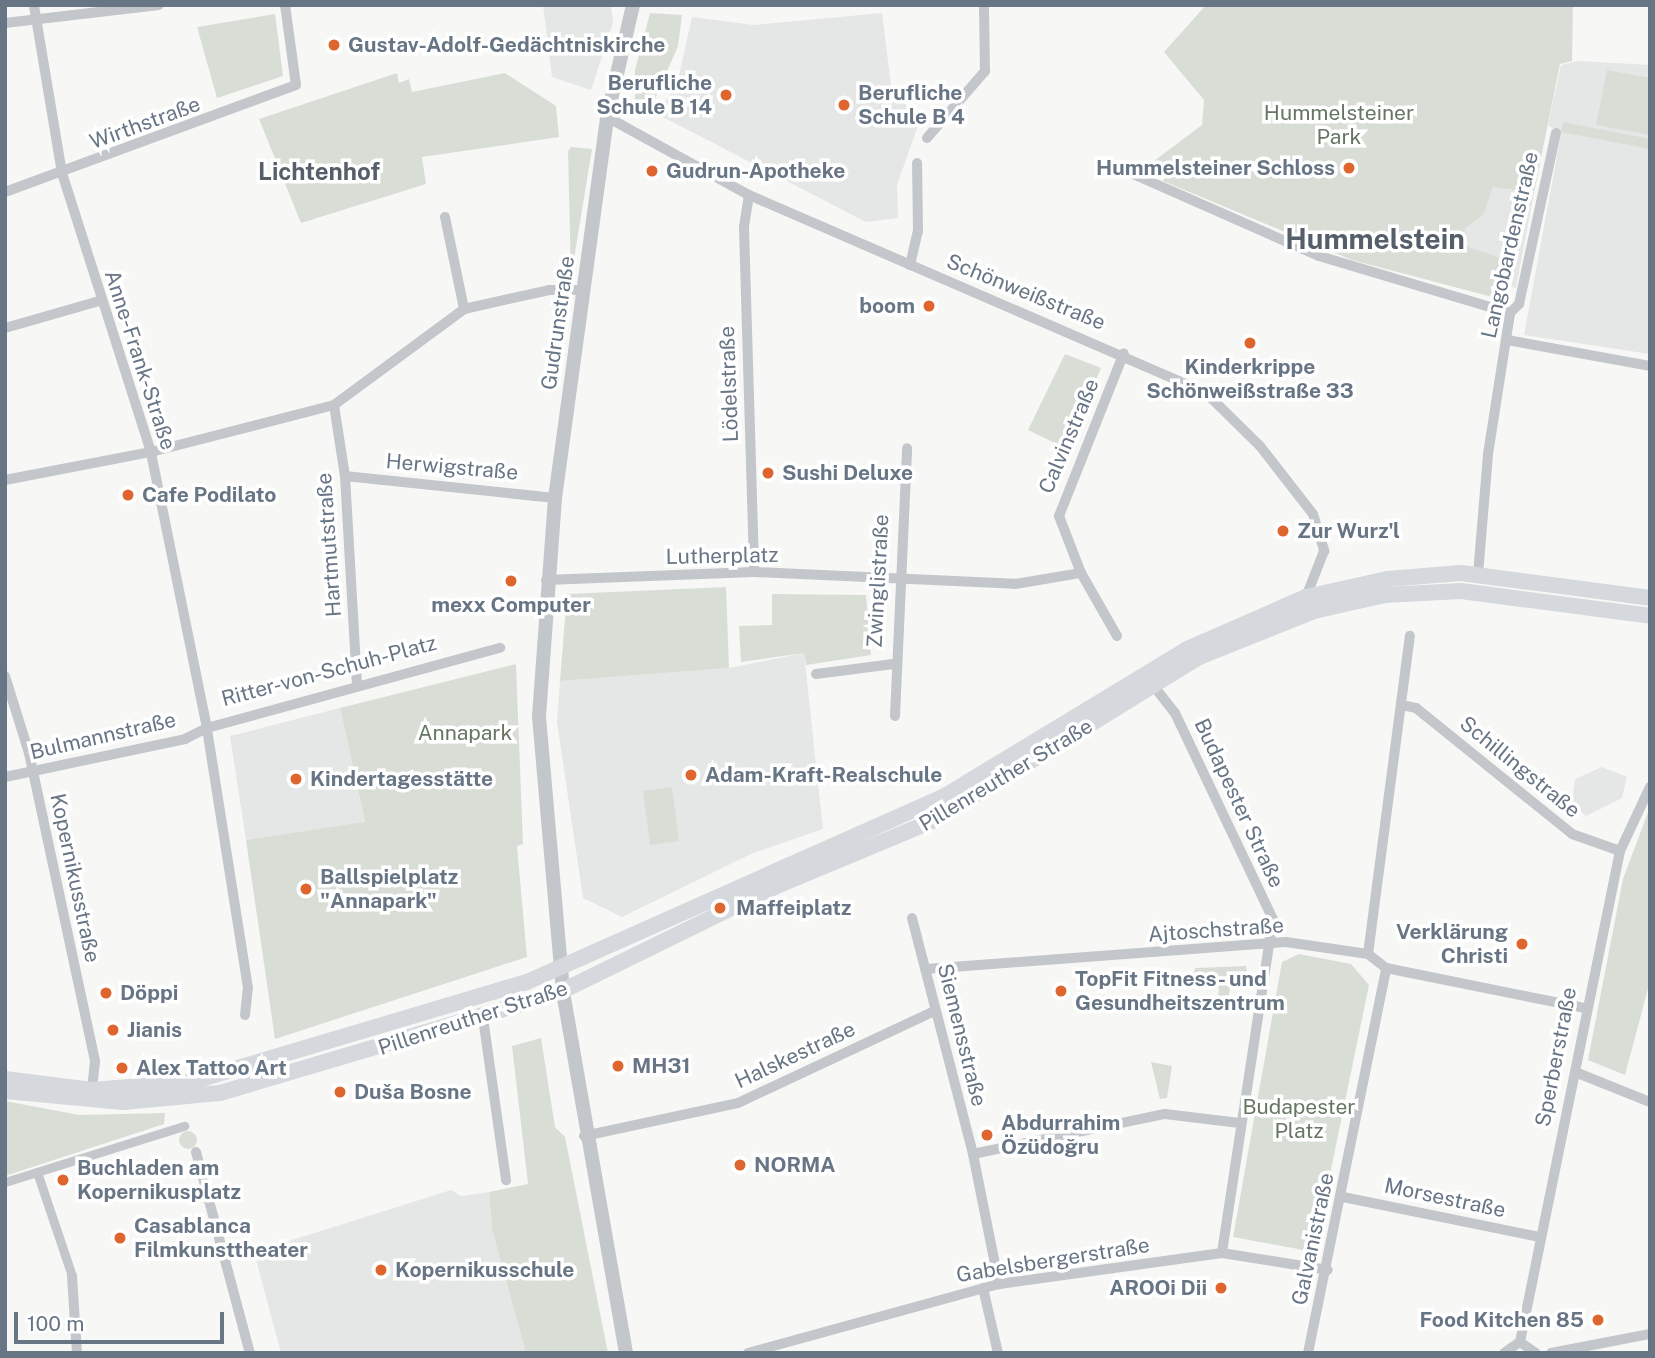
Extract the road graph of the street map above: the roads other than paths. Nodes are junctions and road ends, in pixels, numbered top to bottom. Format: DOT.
graph roads {
  1 [pos="34,5"];
  2 [pos="159,5"];
  3 [pos="285,5"];
  4 [pos="633,5"];
  5 [pos="984,5"];
  6 [pos="34,21"];
  7 [pos="5,23"];
  8 [pos="607,117"];
  9 [pos="1556,133"];
  10 [pos="926,138"];
  11 [pos="917,163"];
  12 [pos="62,173"];
  13 [pos="1133,174"];
  14 [pos="5,192"];
  15 [pos="749,195"];
  16 [pos="444,217"];
  17 [pos="910,265"];
  18 [pos="584,290"];
  19 [pos="99,301"];
  20 [pos="464,309"];
  21 [pos="1510,313"];
  22 [pos="5,328"];
  23 [pos="1507,340"];
  24 [pos="1124,353"];
  25 [pos="1650,366"];
  26 [pos="334,405"];
  27 [pos="906,448"];
  28 [pos="151,452"];
  29 [pos="345,476"];
  30 [pos="5,480"];
  31 [pos="555,498"];
  32 [pos="754,572"];
  33 [pos="1081,573"];
  34 [pos="1478,574"];
  35 [pos="546,580"];
  36 [pos="897,581"];
  37 [pos="1306,597"];
  38 [pos="1650,598"];
  39 [pos="1650,616"];
  40 [pos="1117,636"];
  41 [pos="1410,636"];
  42 [pos="500,648"];
  43 [pos="893,664"];
  44 [pos="816,674"];
  45 [pos="5,677"];
  46 [pos="357,683"];
  47 [pos="1153,685"];
  48 [pos="1401,705"];
  49 [pos="895,716"];
  50 [pos="207,728"];
  51 [pos="33,773"];
  52 [pos="5,777"];
  53 [pos="1650,787"];
  54 [pos="1620,851"];
  55 [pos="912,918"];
  56 [pos="1273,945"];
  57 [pos="1368,954"];
  58 [pos="1386,968"];
  59 [pos="560,969"];
  60 [pos="926,969"];
  61 [pos="562,991"];
  62 [pos="1584,1008"];
  63 [pos="934,1011"];
  64 [pos="245,1015"];
  65 [pos="483,1018"];
  66 [pos="1575,1072"];
  67 [pos="5,1079"];
  68 [pos="92,1090"];
  69 [pos="5,1091"];
  70 [pos="1650,1102"];
  71 [pos="1239,1123"];
  72 [pos="184,1126"];
  73 [pos="584,1136"];
  74 [pos="196,1152"];
  75 [pos="974,1154"];
  76 [pos="37,1172"];
  77 [pos="506,1180"];
  78 [pos="5,1182"];
  79 [pos="1343,1197"];
  80 [pos="1539,1237"];
  81 [pos="1222,1254"];
  82 [pos="1328,1270"];
  83 [pos="72,1276"];
  84 [pos="999,1284"];
  85 [pos="983,1288"];
  86 [pos="1650,1334"];
  87 [pos="1520,1342"];
  88 [pos="77,1353"];
  89 [pos="250,1353"];
  90 [pos="626,1353"];
  91 [pos="748,1353"];
  92 [pos="998,1353"];
  93 [pos="1308,1353"];
  94 [pos="1504,1353"];
  95 [pos="1536,1353"];
  96 [pos="1551,1353"];
  1 -- 6 [label="street, Anne-Frank-Straße"];
  2 -- 6 [label="street"];
  3 -- 12 [label="street, Wirthstraße"];
  4 -- 8 [label="street, Gudrunstraße"];
  5 -- 10 [label="street"];
  6 -- 7 [label="street"];
  6 -- 12 [label="street, Anne-Frank-Straße"];
  8 -- 15 [label="street, Schönweißstraße"];
  8 -- 18 [label="street, Gudrunstraße"];
  9 -- 21 [label="street, Langobardenstraße"];
  11 -- 17 [label="street"];
  12 -- 14 [label="street, Wirthstraße"];
  12 -- 19 [label="street, Anne-Frank-Straße"];
  13 -- 21 [label="street"];
  15 -- 17 [label="street, Schönweißstraße"];
  15 -- 32 [label="street, Lödelstraße"];
  16 -- 20 [label="street"];
  17 -- 24 [label="street, Schönweißstraße"];
  18 -- 20 [label="street"];
  18 -- 31 [label="street, Gudrunstraße"];
  19 -- 22 [label="street"];
  19 -- 28 [label="street, Anne-Frank-Straße"];
  20 -- 26 [label="street"];
  21 -- 23 [label="street, Langobardenstraße"];
  23 -- 25 [label="street"];
  23 -- 34 [label="street, Langobardenstraße"];
  24 -- 33 [label="street, Calvinstraße"];
  24 -- 37 [label="street, Schönweißstraße"];
  26 -- 28 [label="street"];
  26 -- 29 [label="street, Hartmutstraße"];
  27 -- 36 [label="street, Zwinglistraße"];
  28 -- 30 [label="street"];
  28 -- 50 [label="street, Anne-Frank-Straße"];
  29 -- 31 [label="street, Herwigstraße"];
  29 -- 46 [label="street, Hartmutstraße"];
  31 -- 35 [label="street, Gudrunstraße"];
  32 -- 35 [label="street, Lutherplatz"];
  32 -- 36 [label="street, Lutherplatz"];
  33 -- 36 [label="street"];
  33 -- 40 [label="street, Calvinstraße"];
  34 -- 37 [label="main road, Pillenreuther Straße"];
  34 -- 38 [label="main road, Pillenreuther Straße"];
  35 -- 59 [label="street, Gudrunstraße"];
  36 -- 43 [label="street, Zwinglistraße"];
  37 -- 59 [label="main road, Pillenreuther Straße"];
  39 -- 47 [label="main road, Pillenreuther Straße"];
  41 -- 48 [label="street"];
  42 -- 46 [label="street, Ritter-von-Schuh-Platz"];
  43 -- 44 [label="street"];
  43 -- 49 [label="street, Zwinglistraße"];
  45 -- 51 [label="street, Kopernikusstraße"];
  46 -- 50 [label="street, Ritter-von-Schuh-Platz"];
  47 -- 56 [label="street, Budapester Straße"];
  47 -- 61 [label="main road, Pillenreuther Straße"];
  48 -- 54 [label="street, Schillingstraße"];
  48 -- 57 [label="street"];
  50 -- 51 [label="street, Bulmannstraße"];
  50 -- 64 [label="street, Ritter-von-Schuh-Platz"];
  51 -- 52 [label="street, Bulmannstraße"];
  51 -- 68 [label="street, Kopernikusstraße"];
  53 -- 54 [label="street, Sperberstraße"];
  54 -- 62 [label="street, Sperberstraße"];
  55 -- 60 [label="street, Siemensstraße"];
  56 -- 57 [label="street, Ajtoschstraße"];
  56 -- 60 [label="street, Ajtoschstraße"];
  56 -- 71 [label="street"];
  57 -- 58 [label="street"];
  58 -- 62 [label="street"];
  58 -- 79 [label="street, Galvanistraße"];
  59 -- 61 [label="street"];
  59 -- 68 [label="main road, Pillenreuther Straße"];
  60 -- 63 [label="street, Siemensstraße"];
  61 -- 65 [label="main road, Pillenreuther Straße"];
  61 -- 73 [label="street"];
  62 -- 66 [label="street, Sperberstraße"];
  63 -- 73 [label="street, Halskestraße"];
  63 -- 75 [label="street, Siemensstraße"];
  65 -- 69 [label="main road, Pillenreuther Straße"];
  65 -- 77 [label="street"];
  66 -- 70 [label="street"];
  66 -- 80 [label="street, Sperberstraße"];
  67 -- 68 [label="main road, Pillenreuther Straße"];
  71 -- 75 [label="street"];
  71 -- 81 [label="street"];
  72 -- 76 [label="street"];
  73 -- 90 [label="street"];
  74 -- 89 [label="street"];
  75 -- 84 [label="street, Siemensstraße"];
  76 -- 78 [label="street"];
  76 -- 83 [label="street"];
  79 -- 80 [label="street, Morsestraße"];
  79 -- 82 [label="street, Galvanistraße"];
  80 -- 87 [label="street, Sperberstraße"];
  81 -- 82 [label="street, Gabelsbergerstraße"];
  81 -- 84 [label="street, Gabelsbergerstraße"];
  82 -- 93 [label="street, Galvanistraße"];
  83 -- 88 [label="street"];
  84 -- 85 [label="street, Gabelsbergerstraße"];
  85 -- 91 [label="street, Gabelsbergerstraße"];
  85 -- 92 [label="street"];
  86 -- 96 [label="street"];
  87 -- 94 [label="street"];
  87 -- 95 [label="street"];
}
